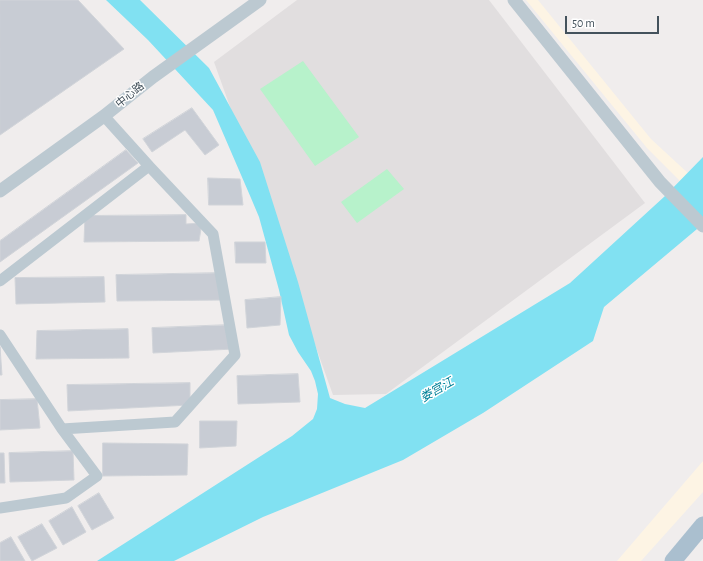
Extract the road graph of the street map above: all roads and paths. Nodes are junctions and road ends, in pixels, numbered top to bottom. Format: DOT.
graph roads {
  1 [pos="260,0"];
  2 [pos="514,0"];
  3 [pos="104,116"];
  4 [pos="149,166"];
  5 [pos="0,191"];
  6 [pos="703,226"];
  7 [pos="0,281"];
  8 [pos="0,335"];
  9 [pos="62,429"];
  10 [pos="0,508"];
  11 [pos="703,525"];
  12 [pos="703,542"];
  13 [pos="673,561"];
  14 [pos="687,561"];
  1 -- 3 [label="street, 中心路"];
  2 -- 6 [label="street"];
  3 -- 4 [label="street"];
  3 -- 5 [label="street, 中心路"];
  4 -- 7 [label="street"];
  4 -- 9 [label="street"];
  8 -- 9 [label="street"];
  9 -- 10 [label="street"];
  11 -- 13 [label="main road"];
  12 -- 14 [label="main road"];
}
